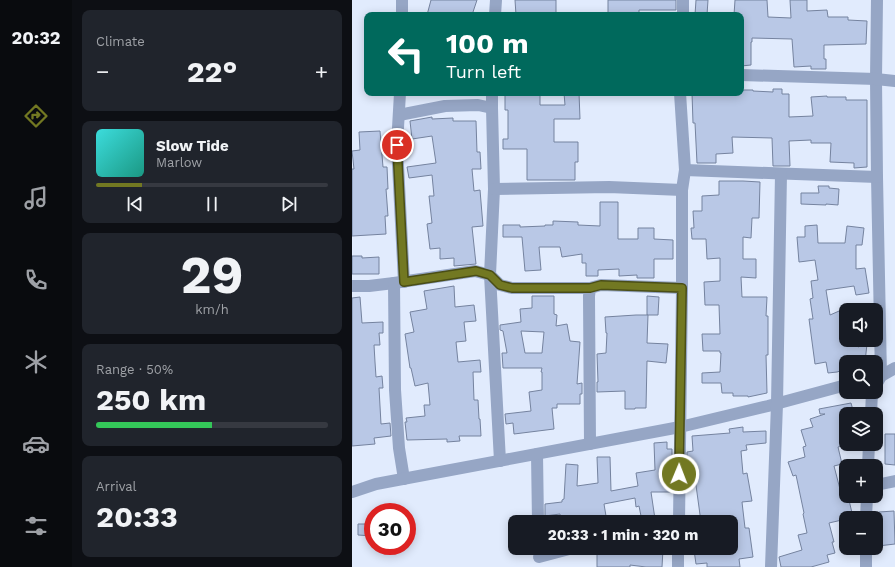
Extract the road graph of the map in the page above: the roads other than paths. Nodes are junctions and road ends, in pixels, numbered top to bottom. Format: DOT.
graph roads {
  1 [pos="402,0"];
  2 [pos="496,0"];
  3 [pos="683,0"];
  4 [pos="877,0"];
  5 [pos="402,12"];
  6 [pos="496,12"];
  7 [pos="682,12"];
  8 [pos="744,75"];
  9 [pos="876,79"];
  10 [pos="895,81"];
  11 [pos="400,96"];
  12 [pos="492,96"];
  13 [pos="680,96"];
  14 [pos="492,108"];
  15 [pos="399,115"];
  16 [pos="685,170"];
  17 [pos="782,174"];
  18 [pos="877,177"];
  19 [pos="494,189"];
  20 [pos="682,190"];
  21 [pos="490,275"];
  22 [pos="399,282"];
  23 [pos="352,286"];
  24 [pos="590,288"];
  25 [pos="682,288"];
  26 [pos="878,355"];
  27 [pos="895,368"];
  28 [pos="895,374"];
  29 [pos="883,376"];
  30 [pos="883,378"];
  31 [pos="839,387"];
  32 [pos="777,404"];
  33 [pos="680,427"];
  34 [pos="590,444"];
  35 [pos="536,454"];
  36 [pos="500,461"];
  37 [pos="404,479"];
  38 [pos="895,481"];
  39 [pos="883,484"];
  40 [pos="352,492"];
  41 [pos="538,515"];
  42 [pos="676,515"];
  43 [pos="678,555"];
  44 [pos="866,555"];
  45 [pos="678,567"];
  46 [pos="771,567"];
  47 [pos="866,567"];
  1 -- 5 [label="street"];
  2 -- 6 [label="street"];
  3 -- 7 [label="street"];
  4 -- 9 [label="street"];
  8 -- 9 [label="street"];
  9 -- 10 [label="street"];
  9 -- 18 [label="street"];
  11 -- 15 [label="street"];
  12 -- 14 [label="street"];
  13 -- 16 [label="street"];
  14 -- 15 [label="street"];
  14 -- 19 [label="street"];
  15 -- 22 [label="street"];
  16 -- 17 [label="street"];
  16 -- 20 [label="street"];
  17 -- 18 [label="street"];
  17 -- 32 [label="street"];
  18 -- 26 [label="street"];
  19 -- 20 [label="street"];
  19 -- 21 [label="street"];
  20 -- 25 [label="street"];
  21 -- 22 [label="street"];
  21 -- 24 [label="street"];
  21 -- 36 [label="street"];
  22 -- 23 [label="street"];
  22 -- 37 [label="street"];
  24 -- 25 [label="street"];
  24 -- 34 [label="street"];
  25 -- 33 [label="street"];
  27 -- 29 [label="street"];
  28 -- 30 [label="street"];
  31 -- 32 [label="street"];
  32 -- 33 [label="street"];
  32 -- 46 [label="street"];
  33 -- 34 [label="street"];
  33 -- 42 [label="street"];
  34 -- 35 [label="street"];
  35 -- 36 [label="street"];
  35 -- 41 [label="street"];
  36 -- 37 [label="street"];
  37 -- 40 [label="street"];
  38 -- 39 [label="street"];
  43 -- 45 [label="street"];
  44 -- 47 [label="street"];
}
